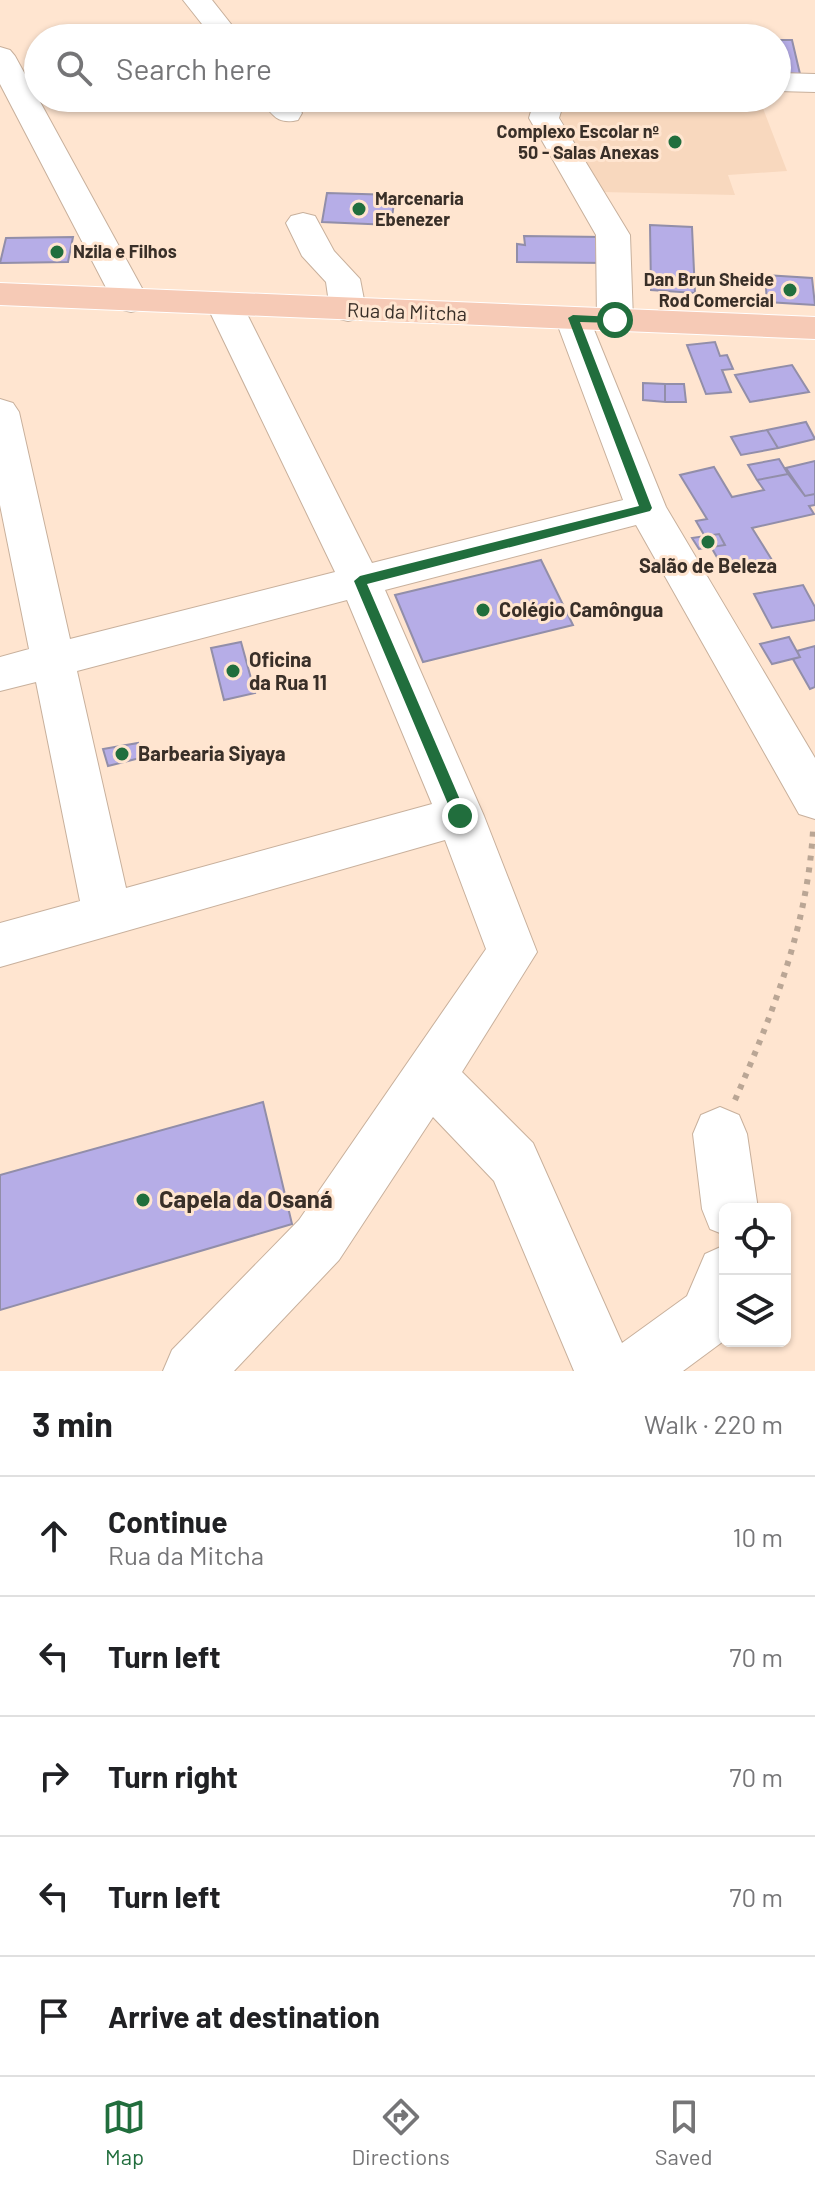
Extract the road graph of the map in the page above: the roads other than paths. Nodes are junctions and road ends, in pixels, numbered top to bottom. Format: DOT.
graph roads {
  1 [pos="197,0"];
  2 [pos="217,24"];
  3 [pos="0,56"];
  4 [pos="791,82"];
  5 [pos="815,83"];
  6 [pos="24,101"];
  7 [pos="30,112"];
  8 [pos="546,112"];
  9 [pos="303,223"];
  10 [pos="0,294"];
  11 [pos="131,301"];
  12 [pos="225,306"];
  13 [pos="348,310"];
  14 [pos="573,318"];
  15 [pos="615,320"];
  16 [pos="815,328"];
  17 [pos="0,412"];
  18 [pos="646,508"];
  19 [pos="360,581"];
  20 [pos="55,662"];
  21 [pos="0,674"];
  22 [pos="814,799"];
  23 [pos="460,816"];
  24 [pos="108,917"];
  25 [pos="0,945"];
  26 [pos="429,1076"];
  27 [pos="720,1134"];
  28 [pos="729,1203"];
  29 [pos="725,1275"];
  30 [pos="193,1371"];
  31 [pos="604,1371"];
  32 [pos="633,1371"];
  1 -- 2 [label="street"];
  3 -- 6 [label="street"];
  4 -- 5 [label="street"];
  7 -- 11 [label="street"];
  8 -- 15 [label="street"];
  9 -- 13 [label="street"];
  10 -- 11 [label="main road, Rua da Mitcha"];
  11 -- 12 [label="main road, Rua da Mitcha"];
  12 -- 13 [label="main road, Rua da Mitcha"];
  12 -- 19 [label="street"];
  13 -- 14 [label="main road, Rua da Mitcha"];
  14 -- 15 [label="main road, Rua da Mitcha"];
  14 -- 18 [label="street"];
  15 -- 16 [label="main road, Rua da Mitcha"];
  17 -- 20 [label="street"];
  18 -- 19 [label="street"];
  18 -- 22 [label="street"];
  19 -- 20 [label="street"];
  19 -- 23 [label="street"];
  20 -- 21 [label="street"];
  20 -- 24 [label="street"];
  23 -- 24 [label="street"];
  23 -- 26 [label="street"];
  24 -- 25 [label="street"];
  26 -- 30 [label="street"];
  26 -- 31 [label="street"];
  27 -- 28 [label="street"];
  29 -- 32 [label="street"];
}
